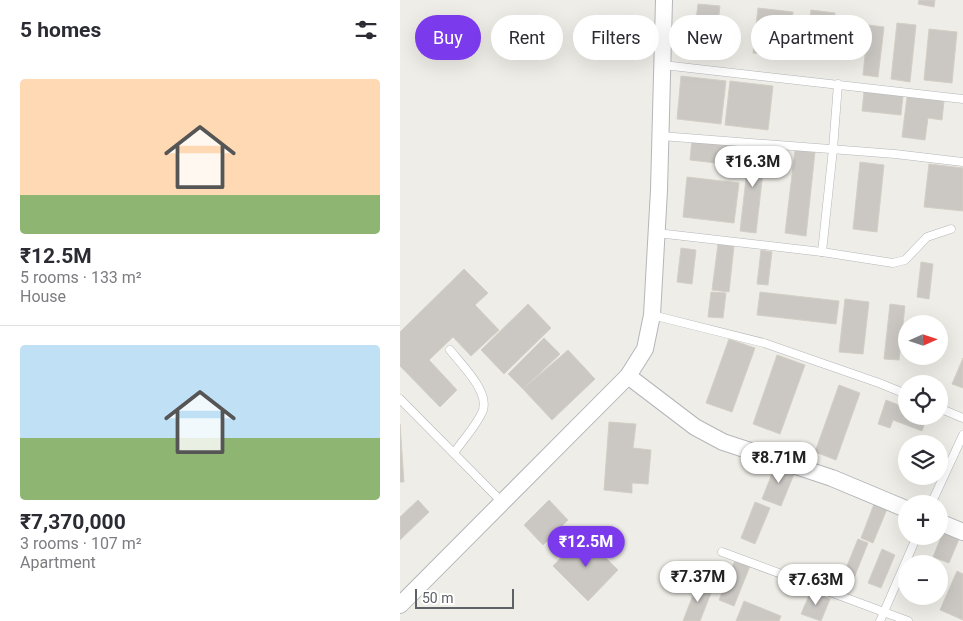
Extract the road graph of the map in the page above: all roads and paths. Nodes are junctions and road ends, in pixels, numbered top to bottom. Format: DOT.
graph roads {
  1 [pos="664,0"];
  2 [pos="663,65"];
  3 [pos="838,84"];
  4 [pos="963,99"];
  5 [pos="661,136"];
  6 [pos="833,149"];
  7 [pos="963,162"];
  8 [pos="951,229"];
  9 [pos="656,233"];
  10 [pos="822,252"];
  11 [pos="652,315"];
  12 [pos="450,350"];
  13 [pos="628,376"];
  14 [pos="898,391"];
  15 [pos="400,399"];
  16 [pos="948,412"];
  17 [pos="963,418"];
  18 [pos="963,435"];
  19 [pos="454,453"];
  20 [pos="935,495"];
  21 [pos="502,502"];
  22 [pos="898,506"];
  23 [pos="948,526"];
  24 [pos="963,532"];
  25 [pos="912,545"];
  26 [pos="722,552"];
  27 [pos="400,605"];
  28 [pos="884,612"];
  29 [pos="880,621"];
  30 [pos="908,621"];
  1 -- 2 [label="street"];
  2 -- 3 [label="lane"];
  2 -- 5 [label="street"];
  3 -- 4 [label="lane"];
  3 -- 6 [label="lane"];
  5 -- 6 [label="lane"];
  5 -- 9 [label="street"];
  6 -- 7 [label="lane"];
  6 -- 10 [label="lane"];
  8 -- 10 [label="lane"];
  9 -- 10 [label="lane"];
  9 -- 11 [label="street"];
  11 -- 13 [label="street"];
  11 -- 14 [label="lane"];
  12 -- 19 [label="lane"];
  13 -- 21 [label="street"];
  13 -- 22 [label="street"];
  15 -- 19 [label="lane"];
  16 -- 17 [label="lane"];
  18 -- 20 [label="lane"];
  19 -- 21 [label="lane"];
  21 -- 27 [label="street"];
  23 -- 24 [label="street"];
  25 -- 28 [label="lane"];
  26 -- 28 [label="lane"];
  28 -- 29 [label="lane"];
  28 -- 30 [label="lane"];
}
